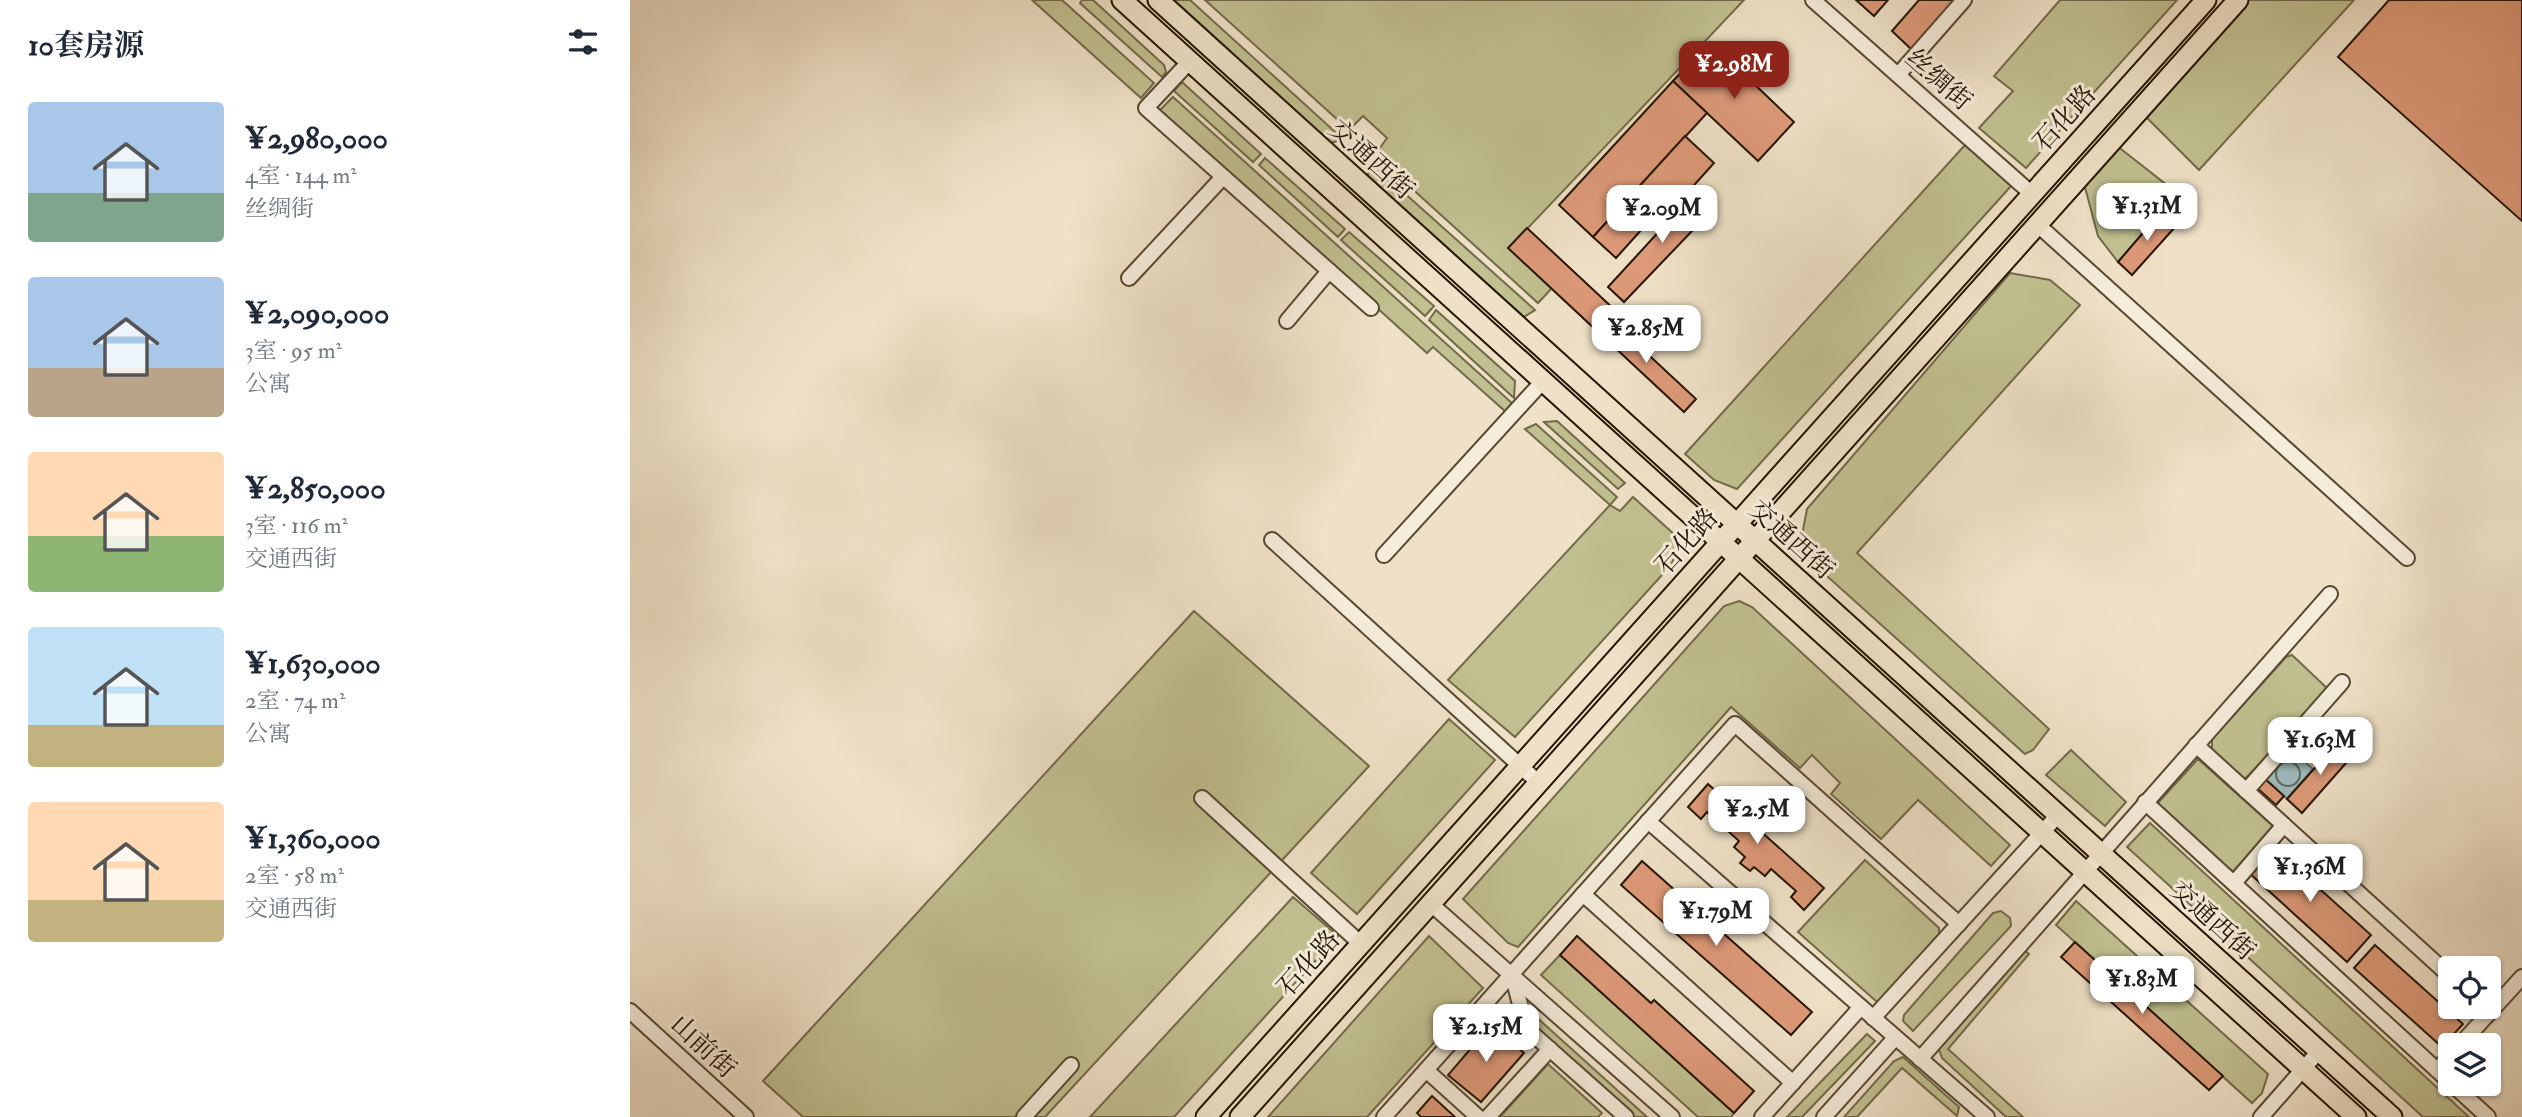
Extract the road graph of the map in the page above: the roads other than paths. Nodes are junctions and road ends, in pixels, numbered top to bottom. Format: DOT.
graph roads {
  1 [pos="1122,0"];
  2 [pos="1158,0"];
  3 [pos="1813,0"];
  4 [pos="1964,0"];
  5 [pos="2206,0"];
  6 [pos="2238,0"];
  7 [pos="1190,61"];
  8 [pos="1898,75"];
  9 [pos="1223,177"];
  10 [pos="2032,194"];
  11 [pos="2038,225"];
  12 [pos="1329,271"];
  13 [pos="1129,278"];
  14 [pos="1371,309"];
  15 [pos="1287,321"];
  16 [pos="1544,380"];
  17 [pos="1736,524"];
  18 [pos="1272,540"];
  19 [pos="1721,541"];
  20 [pos="1755,541"];
  21 [pos="1384,555"];
  22 [pos="1741,558"];
  23 [pos="2407,558"];
  24 [pos="2330,594"];
  25 [pos="2342,682"];
  26 [pos="2196,745"];
  27 [pos="1520,765"];
  28 [pos="1539,783"];
  29 [pos="2246,790"];
  30 [pos="1202,798"];
  31 [pos="2145,802"];
  32 [pos="2058,815"];
  33 [pos="1648,821"];
  34 [pos="2284,825"];
  35 [pos="2042,832"];
  36 [pos="2100,853"];
  37 [pos="2086,872"];
  38 [pos="2234,883"];
  39 [pos="1583,894"];
  40 [pos="1431,904"];
  41 [pos="1959,924"];
  42 [pos="1361,944"];
  43 [pos="2438,965"];
  44 [pos="1512,973"];
  45 [pos="2522,976"];
  46 [pos="2501,996"];
  47 [pos="1861,1007"];
  48 [pos="630,1010"];
  49 [pos="1873,1018"];
  50 [pos="1895,1038"];
  51 [pos="1550,1049"];
  52 [pos="2319,1051"];
  53 [pos="1920,1059"];
  54 [pos="1071,1065"];
  55 [pos="2303,1069"];
  56 [pos="1426,1070"];
  57 [pos="2437,1070"];
  58 [pos="1793,1083"];
  59 [pos="2465,1096"];
  60 [pos="746,1117"];
  61 [pos="1024,1117"];
  62 [pos="1206,1117"];
  63 [pos="1240,1117"];
  64 [pos="1384,1117"];
  65 [pos="1478,1117"];
  66 [pos="1488,1117"];
  67 [pos="1626,1117"];
  68 [pos="1672,1117"];
  69 [pos="1762,1117"];
  70 [pos="1824,1117"];
  71 [pos="1987,1117"];
  72 [pos="2261,1117"];
  73 [pos="2356,1117"];
  74 [pos="2392,1117"];
  75 [pos="2488,1117"];
  1 -- 7 [label="main road, 交通西街"];
  2 -- 17 [label="main road, 交通西街"];
  3 -- 8 [label="street, 丝绸街"];
  4 -- 8 [label="street"];
  5 -- 10 [label="main road, 石化路"];
  6 -- 11 [label="main road, 石化路"];
  7 -- 9 [label="street"];
  7 -- 16 [label="main road, 交通西街"];
  8 -- 10 [label="street, 丝绸街"];
  9 -- 12 [label="street"];
  9 -- 13 [label="street"];
  10 -- 17 [label="main road, 石化路"];
  11 -- 20 [label="main road, 石化路"];
  11 -- 23 [label="street"];
  12 -- 14 [label="street"];
  12 -- 15 [label="street"];
  16 -- 19 [label="main road, 交通西街"];
  16 -- 21 [label="street"];
  17 -- 19 [label="main road, 石化路"];
  17 -- 20 [label="main road, 交通西街"];
  18 -- 27 [label="street"];
  19 -- 22 [label="main road, 交通西街"];
  19 -- 27 [label="main road, 石化路"];
  20 -- 22 [label="main road, 石化路"];
  20 -- 32 [label="main road, 交通西街"];
  22 -- 28 [label="main road, 石化路"];
  22 -- 35 [label="main road, 交通西街"];
  24 -- 26 [label="street"];
  25 -- 29 [label="street"];
  26 -- 29 [label="street"];
  26 -- 31 [label="street"];
  27 -- 28 [label="street"];
  27 -- 42 [label="main road, 石化路"];
  28 -- 40 [label="main road, 石化路"];
  29 -- 34 [label="street"];
  30 -- 42 [label="street"];
  31 -- 36 [label="street"];
  31 -- 38 [label="street"];
  32 -- 35 [label="street"];
  32 -- 36 [label="main road, 交通西街"];
  33 -- 39 [label="street"];
  33 -- 41 [label="street"];
  33 -- 47 [label="street"];
  34 -- 38 [label="street"];
  34 -- 43 [label="street"];
  35 -- 37 [label="main road, 交通西街"];
  35 -- 41 [label="street"];
  36 -- 37 [label="street"];
  36 -- 52 [label="main road, 交通西街"];
  37 -- 53 [label="street"];
  37 -- 55 [label="main road, 交通西街"];
  38 -- 57 [label="street"];
  39 -- 44 [label="street"];
  39 -- 58 [label="street"];
  40 -- 44 [label="street"];
  40 -- 63 [label="main road, 石化路"];
  41 -- 49 [label="street"];
  42 -- 62 [label="main road, 石化路"];
  44 -- 51 [label="street"];
  44 -- 56 [label="street"];
  44 -- 68 [label="street"];
  45 -- 46 [label="street"];
  47 -- 49 [label="street"];
  47 -- 58 [label="street"];
  48 -- 60 [label="street, 山前街"];
  49 -- 50 [label="street"];
  50 -- 53 [label="street"];
  50 -- 70 [label="street"];
  51 -- 66 [label="street"];
  51 -- 67 [label="street"];
  52 -- 55 [label="street"];
  52 -- 74 [label="main road, 交通西街"];
  53 -- 71 [label="street"];
  54 -- 61 [label="street"];
  55 -- 72 [label="street"];
  55 -- 73 [label="main road, 交通西街"];
  56 -- 64 [label="street"];
  56 -- 65 [label="street"];
  58 -- 69 [label="street"];
  59 -- 75 [label="street"];
}
